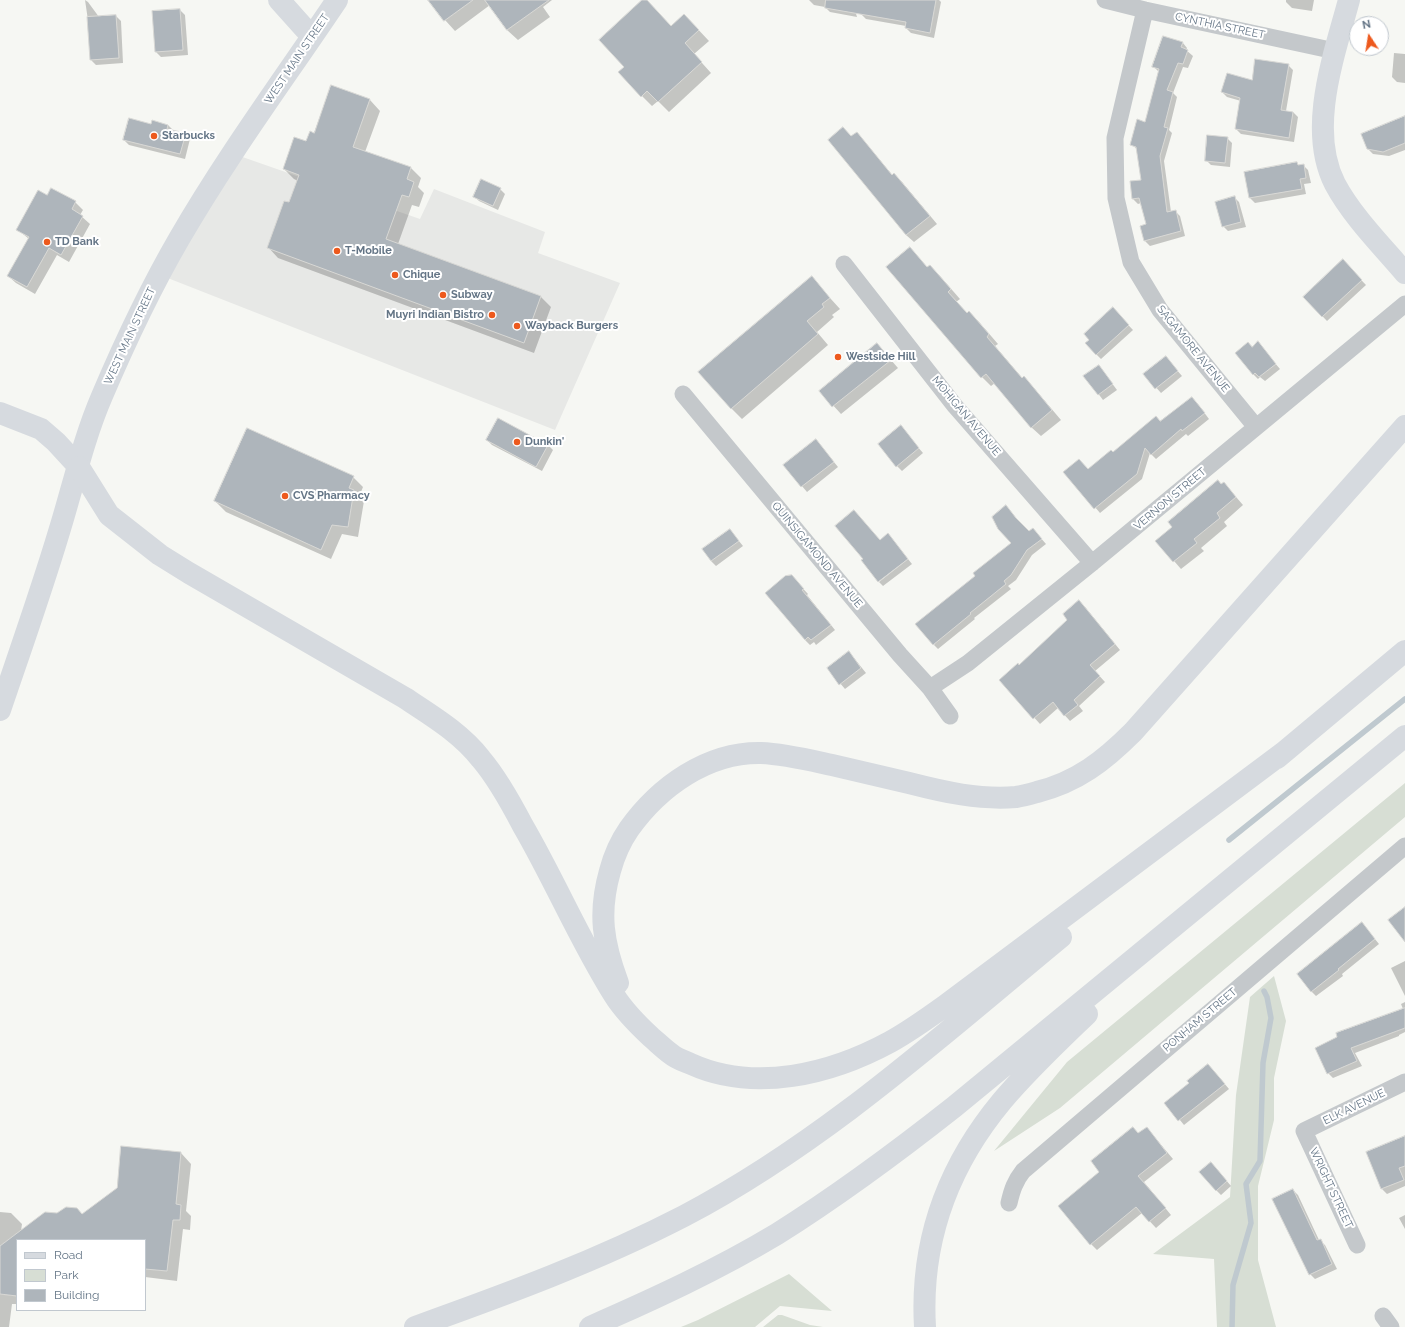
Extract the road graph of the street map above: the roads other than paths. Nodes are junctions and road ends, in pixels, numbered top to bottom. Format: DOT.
graph roads {
  1 [pos="280,0"];
  2 [pos="337,0"];
  3 [pos="1106,0"];
  4 [pos="1349,0"];
  5 [pos="1145,10"];
  6 [pos="314,34"];
  7 [pos="1336,51"];
  8 [pos="844,264"];
  9 [pos="1405,273"];
  10 [pos="1405,304"];
  11 [pos="683,394"];
  12 [pos="0,413"];
  13 [pos="1405,422"];
  14 [pos="1256,427"];
  15 [pos="1398,434"];
  16 [pos="78,467"];
  17 [pos="1092,563"];
  18 [pos="1405,651"];
  19 [pos="930,688"];
  20 [pos="0,710"];
  21 [pos="950,716"];
  22 [pos="1405,736"];
  23 [pos="1288,749"];
  24 [pos="1405,846"];
  25 [pos="1179,921"];
  26 [pos="671,1054"];
  27 [pos="1405,1082"];
  28 [pos="1304,1131"];
  29 [pos="1010,1203"];
  30 [pos="1357,1245"];
  31 [pos="415,1327"];
  32 [pos="590,1327"];
  33 [pos="925,1327"];
  1 -- 6 [label="main road"];
  2 -- 6 [label="main road, WEST MAIN STREET"];
  3 -- 5 [label="street, CYNTHIA STREET"];
  4 -- 7 [label="main road"];
  5 -- 7 [label="street, CYNTHIA STREET"];
  5 -- 14 [label="street, SAGAMORE AVENUE"];
  6 -- 16 [label="main road, WEST MAIN STREET"];
  7 -- 9 [label="main road"];
  8 -- 17 [label="street, MOHIGAN AVENUE"];
  10 -- 14 [label="street, VERNON STREET"];
  11 -- 19 [label="street, QUINSIGAMOND AVENUE"];
  12 -- 16 [label="main road"];
  13 -- 15 [label="main road"];
  14 -- 17 [label="street, VERNON STREET"];
  15 -- 26 [label="main road"];
  16 -- 20 [label="main road, WEST MAIN STREET"];
  16 -- 26 [label="main road"];
  17 -- 19 [label="street, VERNON STREET"];
  18 -- 23 [label="main road"];
  19 -- 21 [label="street, QUINSIGAMOND AVENUE"];
  22 -- 25 [label="main road"];
  23 -- 26 [label="main road"];
  23 -- 31 [label="main road"];
  24 -- 29 [label="street, PONHAM STREET"];
  25 -- 32 [label="main road"];
  25 -- 33 [label="main road"];
  27 -- 28 [label="street, ELK AVENUE"];
  28 -- 30 [label="street, WRIGHT STREET"];
}
